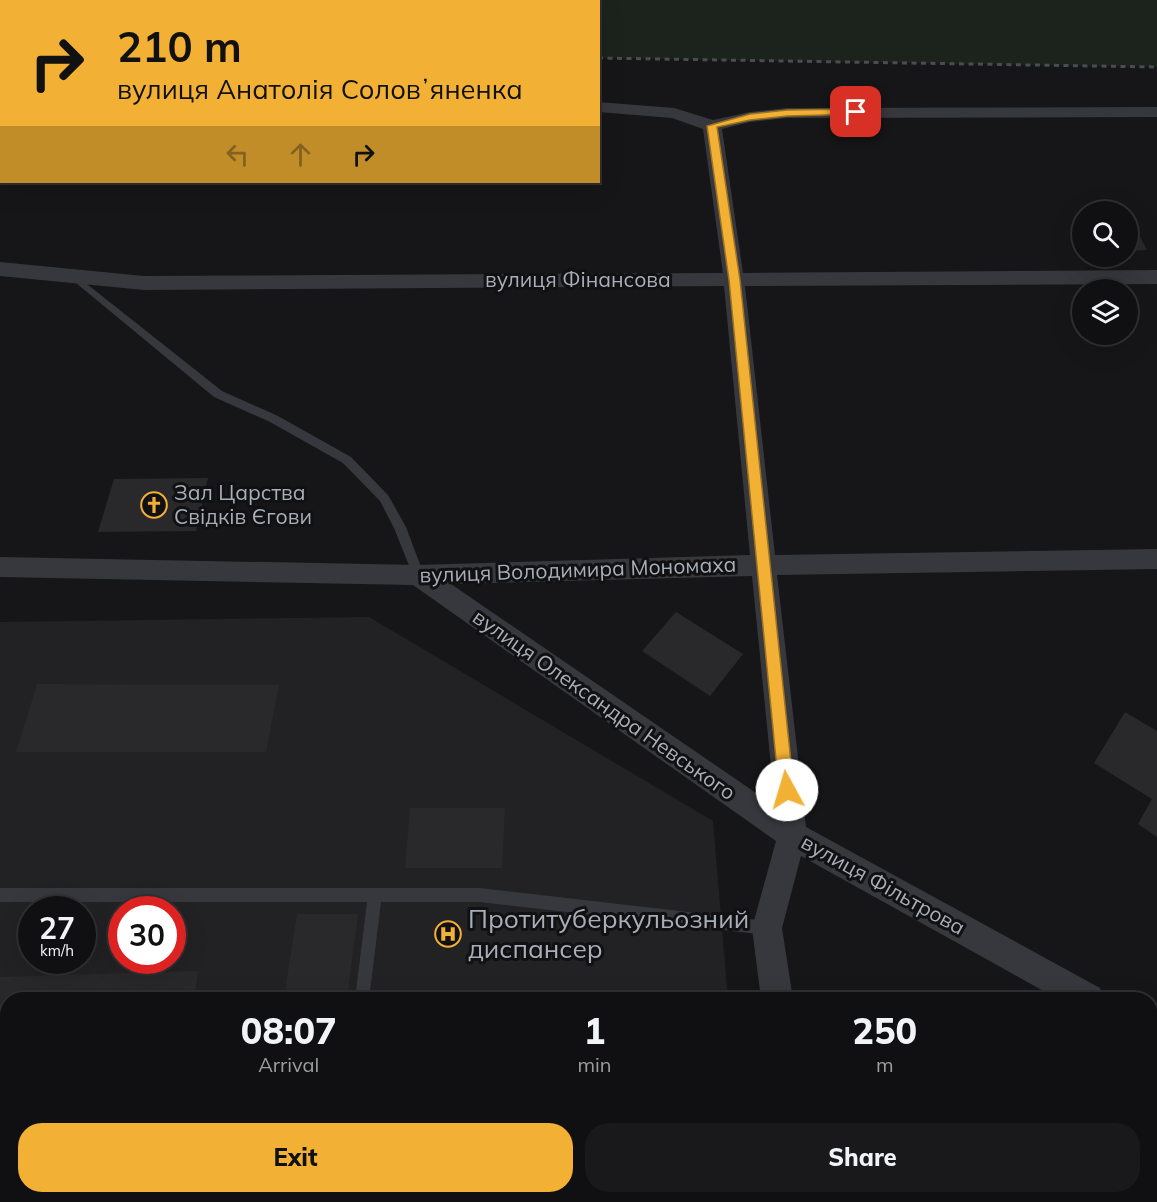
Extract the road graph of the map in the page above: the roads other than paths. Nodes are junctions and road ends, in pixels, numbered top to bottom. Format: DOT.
graph roads {
  1 [pos="600,106"];
  2 [pos="1157,112"];
  3 [pos="712,126"];
  4 [pos="0,269"];
  5 [pos="73,276"];
  6 [pos="1157,277"];
  7 [pos="734,280"];
  8 [pos="1157,559"];
  9 [pos="762,565"];
  10 [pos="0,567"];
  11 [pos="418,575"];
  12 [pos="792,835"];
  13 [pos="0,895"];
  14 [pos="375,895"];
  15 [pos="767,928"];
  16 [pos="363,992"];
  17 [pos="776,992"];
  18 [pos="1076,992"];
  1 -- 3 [label="street"];
  2 -- 3 [label="street"];
  3 -- 7 [label="street"];
  4 -- 5 [label="street, вулиця Фінансова"];
  5 -- 7 [label="street, вулиця Фінансова"];
  5 -- 11 [label="lane"];
  6 -- 7 [label="street, вулиця Фінансова"];
  7 -- 9 [label="street"];
  8 -- 9 [label="street, вулиця Володимира Мономаха"];
  9 -- 11 [label="street, вулиця Володимира Мономаха"];
  9 -- 12 [label="street"];
  10 -- 11 [label="street, вулиця Володимира Мономаха"];
  11 -- 12 [label="street, вулиця Олександра Невського"];
  12 -- 15 [label="street, вулиця Фільтрова"];
  12 -- 18 [label="street, вулиця Фільтрова"];
  13 -- 14 [label="lane"];
  14 -- 15 [label="lane"];
  14 -- 16 [label="lane"];
  15 -- 17 [label="street, вулиця Фільтрова"];
}
